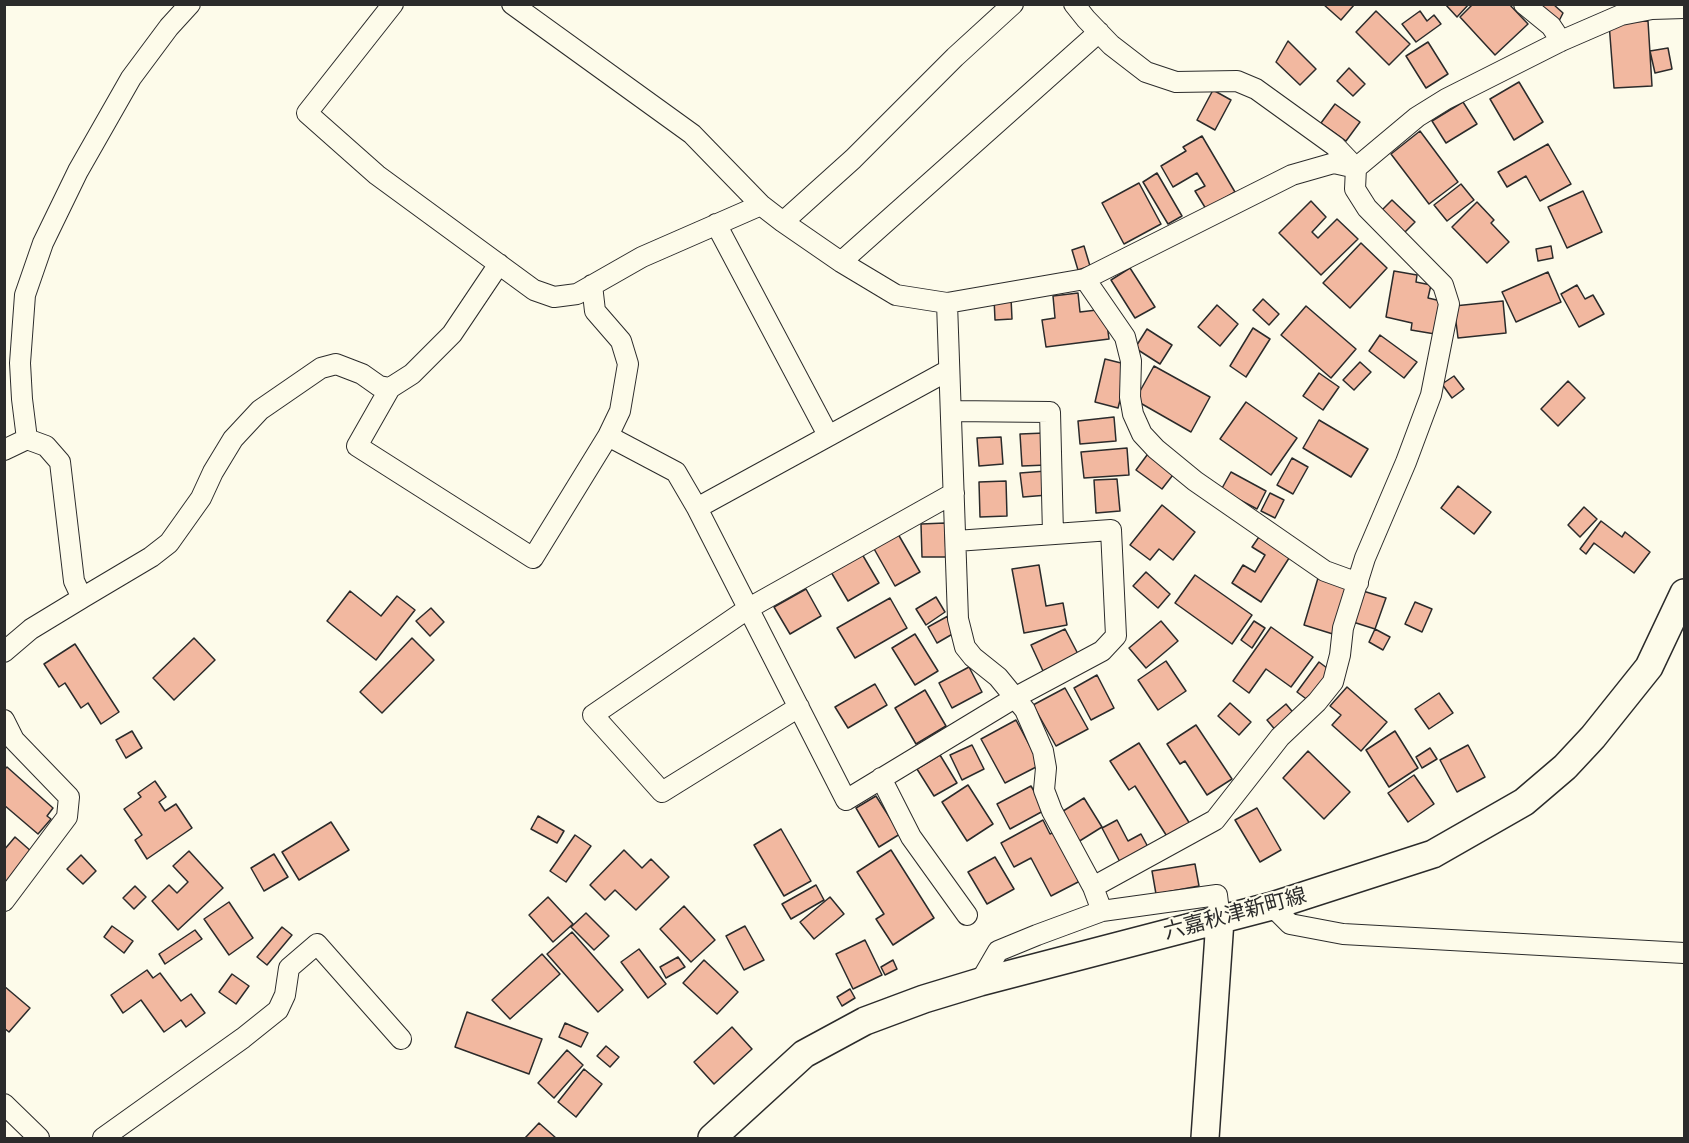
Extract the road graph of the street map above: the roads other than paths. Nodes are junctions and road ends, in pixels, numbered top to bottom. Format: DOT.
graph roads {
  1 [pos="190,4"];
  2 [pos="393,4"];
  3 [pos="512,4"];
  4 [pos="1013,4"];
  5 [pos="1074,4"];
  6 [pos="1524,4"];
  7 [pos="1651,7"];
  8 [pos="1684,8"];
  9 [pos="1099,32"];
  10 [pos="1561,41"];
  11 [pos="1356,168"];
  12 [pos="761,205"];
  13 [pos="783,222"];
  14 [pos="716,224"];
  15 [pos="841,262"];
  16 [pos="499,264"];
  17 [pos="1085,279"];
  18 [pos="592,285"];
  19 [pos="947,303"];
  20 [pos="12,358"];
  21 [pos="950,370"];
  22 [pos="390,388"];
  23 [pos="951,411"];
  24 [pos="828,435"];
  25 [pos="608,436"];
  26 [pos="27,439"];
  27 [pos="4,450"];
  28 [pos="954,493"];
  29 [pos="697,508"];
  30 [pos="1053,534"];
  31 [pos="956,541"];
  32 [pos="1358,583"];
  33 [pos="1684,593"];
  34 [pos="82,598"];
  35 [pos="748,608"];
  36 [pos="4,652"];
  37 [pos="1016,697"];
  38 [pos="799,707"];
  39 [pos="4,720"];
  40 [pos="881,778"];
  41 [pos="1093,887"];
  42 [pos="4,901"];
  43 [pos="1272,906"];
  44 [pos="1102,911"];
  45 [pos="967,915"];
  46 [pos="1220,920"];
  47 [pos="1684,953"];
  48 [pos="980,982"];
  49 [pos="401,1039"];
  50 [pos="4,1104"];
  51 [pos="39,1138"];
  52 [pos="103,1138"];
  53 [pos="712,1138"];
  54 [pos="1205,1138"];
  1 -- 20 [label="street"];
  2 -- 16 [label="street"];
  3 -- 12 [label="street"];
  4 -- 13 [label="street"];
  5 -- 9 [label="street"];
  6 -- 10 [label="street"];
  7 -- 8 [label="street"];
  7 -- 10 [label="street"];
  9 -- 11 [label="street"];
  9 -- 15 [label="street"];
  10 -- 11 [label="street"];
  11 -- 17 [label="street"];
  11 -- 32 [label="street"];
  12 -- 13 [label="street"];
  12 -- 14 [label="street"];
  13 -- 15 [label="street"];
  14 -- 18 [label="street"];
  14 -- 24 [label="street"];
  15 -- 19 [label="street"];
  16 -- 18 [label="street"];
  16 -- 22 [label="street"];
  17 -- 19 [label="street"];
  17 -- 32 [label="street"];
  18 -- 25 [label="street"];
  19 -- 21 [label="street"];
  20 -- 26 [label="street"];
  21 -- 23 [label="street"];
  21 -- 24 [label="street"];
  22 -- 25 [label="street"];
  22 -- 34 [label="street"];
  23 -- 28 [label="street"];
  23 -- 30 [label="street"];
  24 -- 29 [label="street"];
  25 -- 29 [label="street"];
  26 -- 27 [label="street"];
  26 -- 34 [label="street"];
  28 -- 31 [label="street"];
  28 -- 35 [label="street"];
  29 -- 35 [label="street"];
  30 -- 31 [label="street"];
  30 -- 37 [label="street"];
  31 -- 37 [label="street"];
  32 -- 41 [label="street"];
  33 -- 43 [label="main road, 六嘉秋津新町線"];
  34 -- 36 [label="street"];
  35 -- 38 [label="street"];
  35 -- 38 [label="street"];
  37 -- 40 [label="street"];
  37 -- 41 [label="street"];
  38 -- 40 [label="street"];
  39 -- 42 [label="street"];
  40 -- 45 [label="street"];
  41 -- 44 [label="street"];
  43 -- 46 [label="main road, 六嘉秋津新町線"];
  43 -- 47 [label="street"];
  44 -- 46 [label="street"];
  44 -- 48 [label="street"];
  46 -- 48 [label="main road, 六嘉秋津新町線"];
  46 -- 54 [label="main road"];
  48 -- 53 [label="main road, 六嘉秋津新町線"];
  49 -- 52 [label="street"];
  50 -- 51 [label="street"];
}
